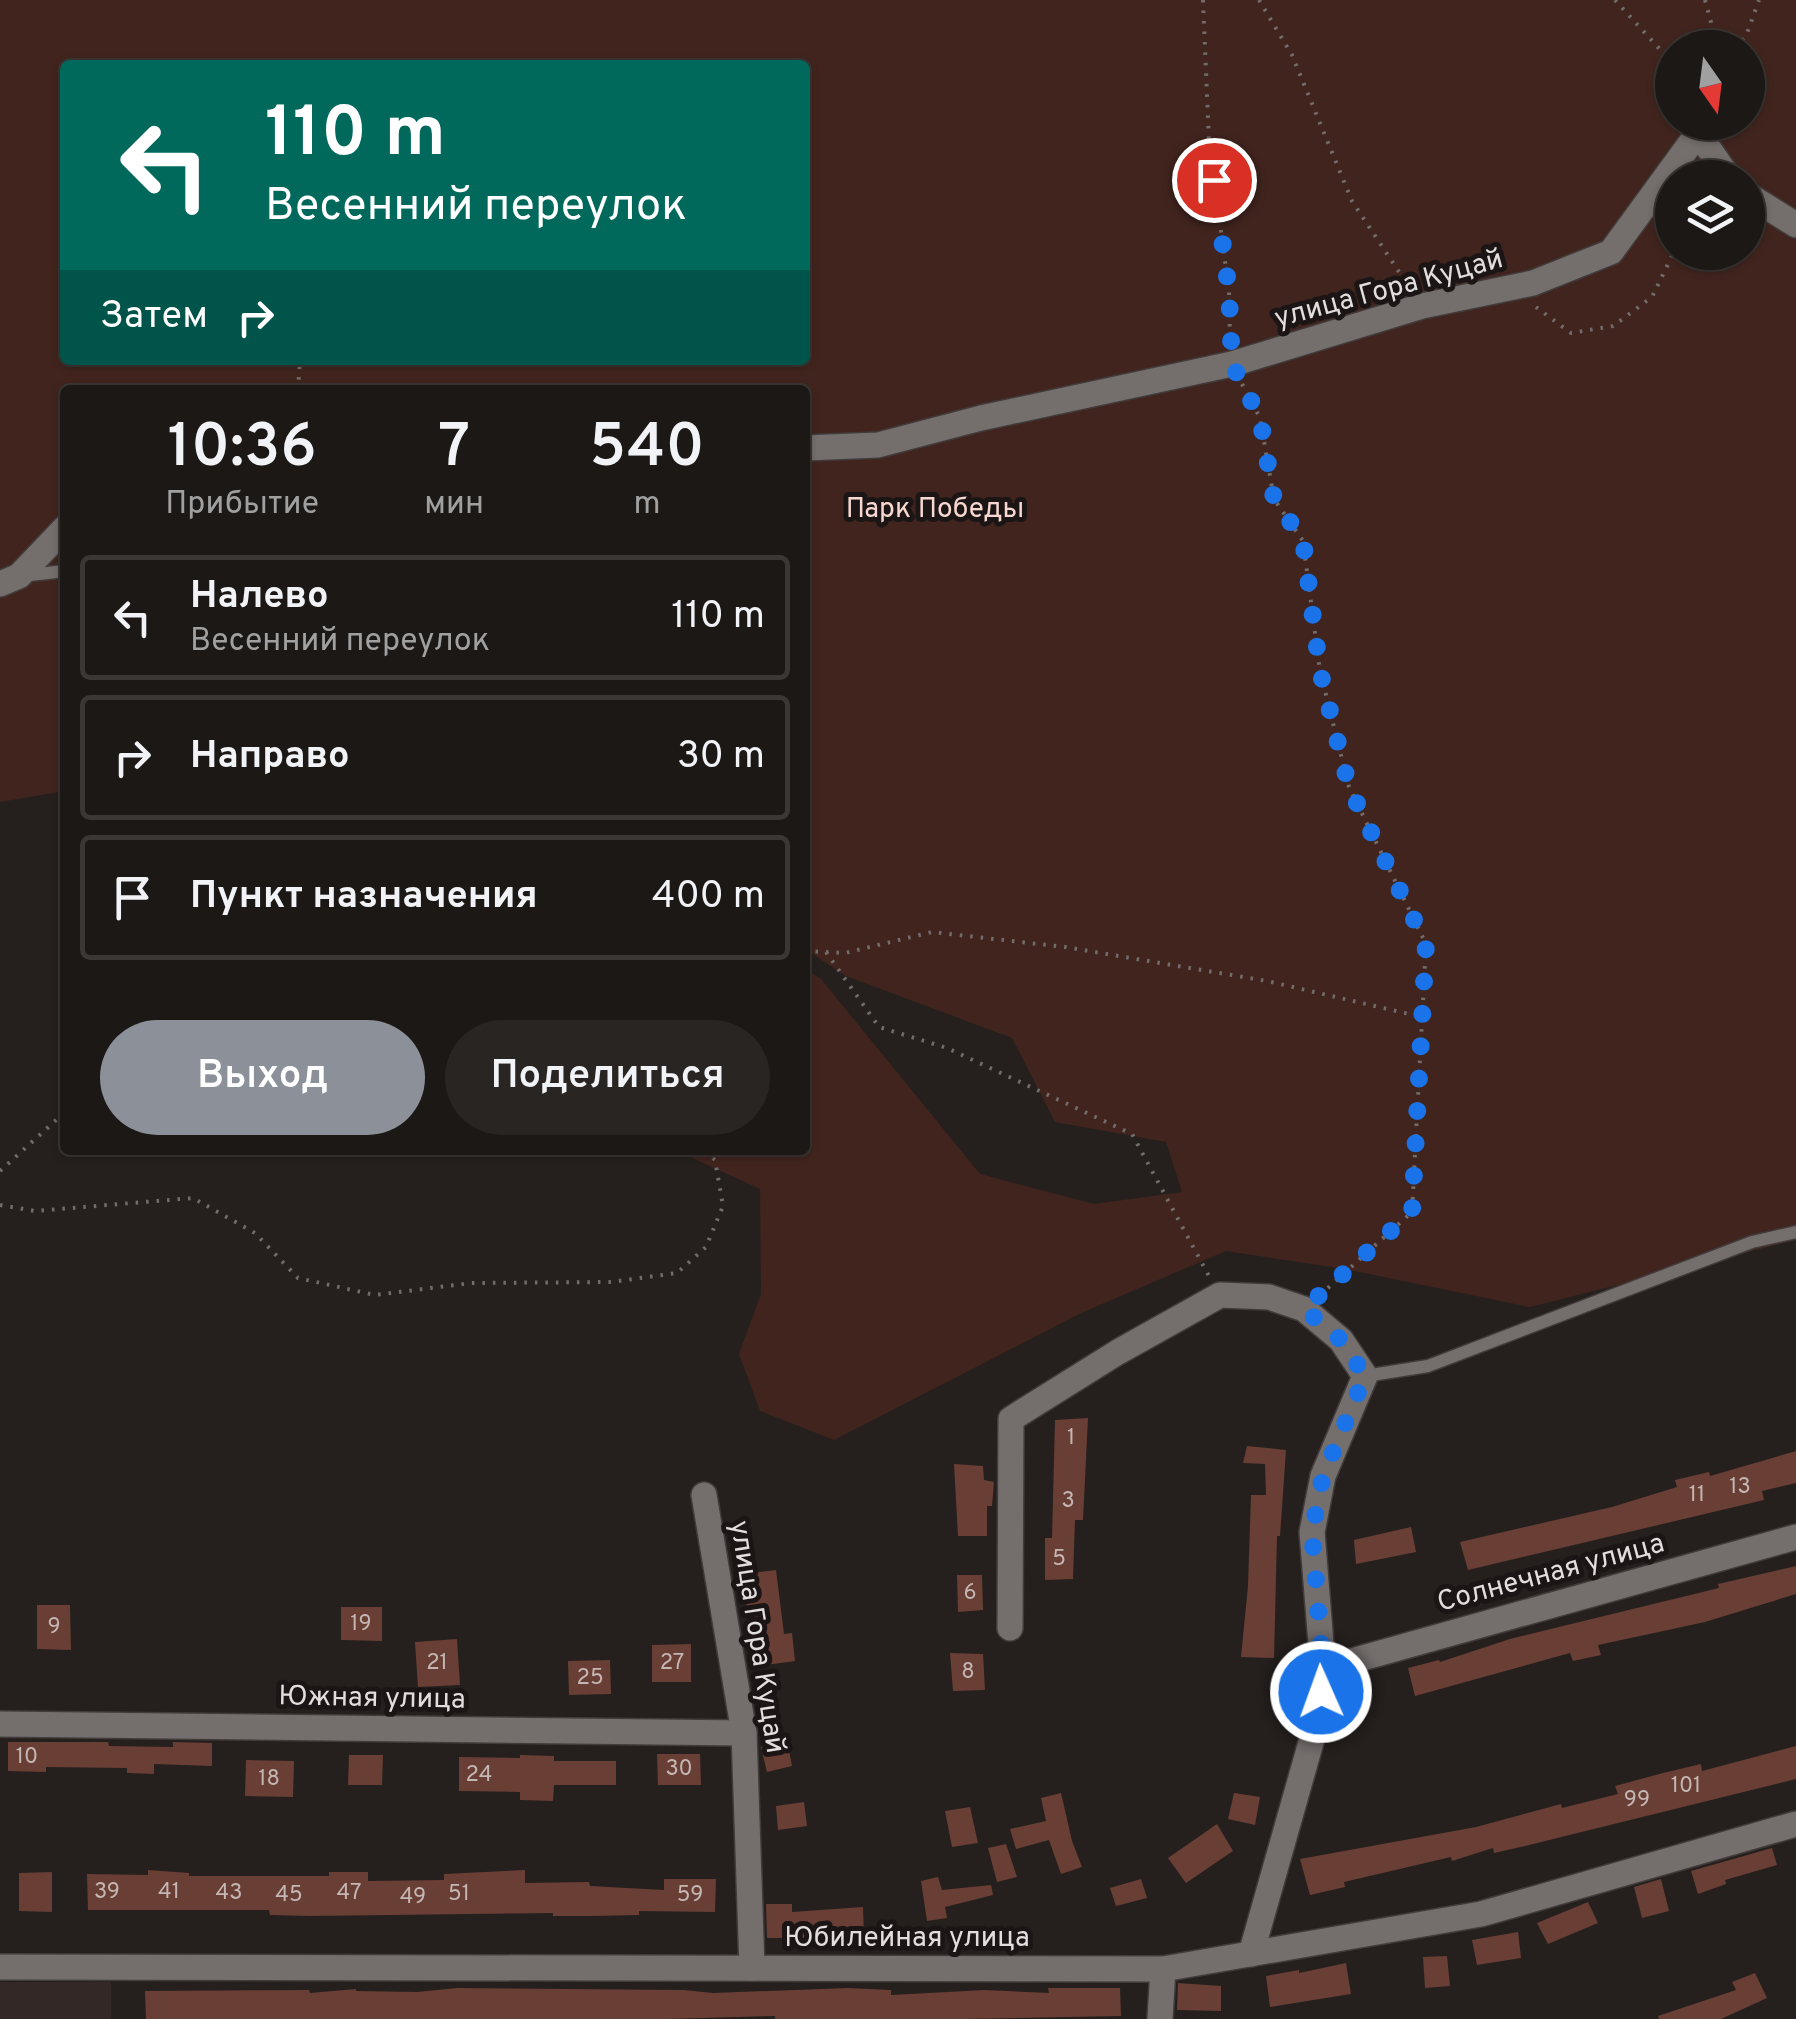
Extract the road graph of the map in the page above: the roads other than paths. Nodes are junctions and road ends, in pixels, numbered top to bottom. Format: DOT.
graph roads {
  1 [pos="1679,160"];
  2 [pos="1717,160"];
  3 [pos="1655,192"];
  4 [pos="1765,206"];
  5 [pos="1796,225"];
  6 [pos="810,448"];
  7 [pos="60,533"];
  8 [pos="60,572"];
  9 [pos="10,580"];
  10 [pos="1796,1232"];
  11 [pos="1365,1376"];
  12 [pos="704,1495"];
  13 [pos="1796,1538"];
  14 [pos="1010,1628"];
  15 [pos="1323,1669"];
  16 [pos="0,1724"];
  17 [pos="744,1733"];
  18 [pos="1796,1824"];
  19 [pos="1251,1954"];
  20 [pos="0,1967"];
  21 [pos="752,1968"];
  22 [pos="1163,1969"];
  23 [pos="1160,2019"];
  1 -- 2 [label="street, улица Гора Куцай"];
  3 -- 6 [label="street, улица Гора Куцай"];
  4 -- 5 [label="street"];
  7 -- 9 [label="street"];
  8 -- 9 [label="lane"];
  10 -- 11 [label="lane"];
  11 -- 14 [label="street"];
  11 -- 15 [label="street"];
  12 -- 17 [label="street, улица Гора Куцай"];
  13 -- 15 [label="street, Солнечная улица"];
  15 -- 19 [label="street"];
  16 -- 17 [label="street, Южная улица"];
  17 -- 21 [label="street, улица Гора Куцай"];
  18 -- 19 [label="street, Юбилейная улица"];
  19 -- 22 [label="street, Юбилейная улица"];
  20 -- 21 [label="street, Юбилейная улица"];
  21 -- 22 [label="street, Юбилейная улица"];
  22 -- 23 [label="street"];
}
